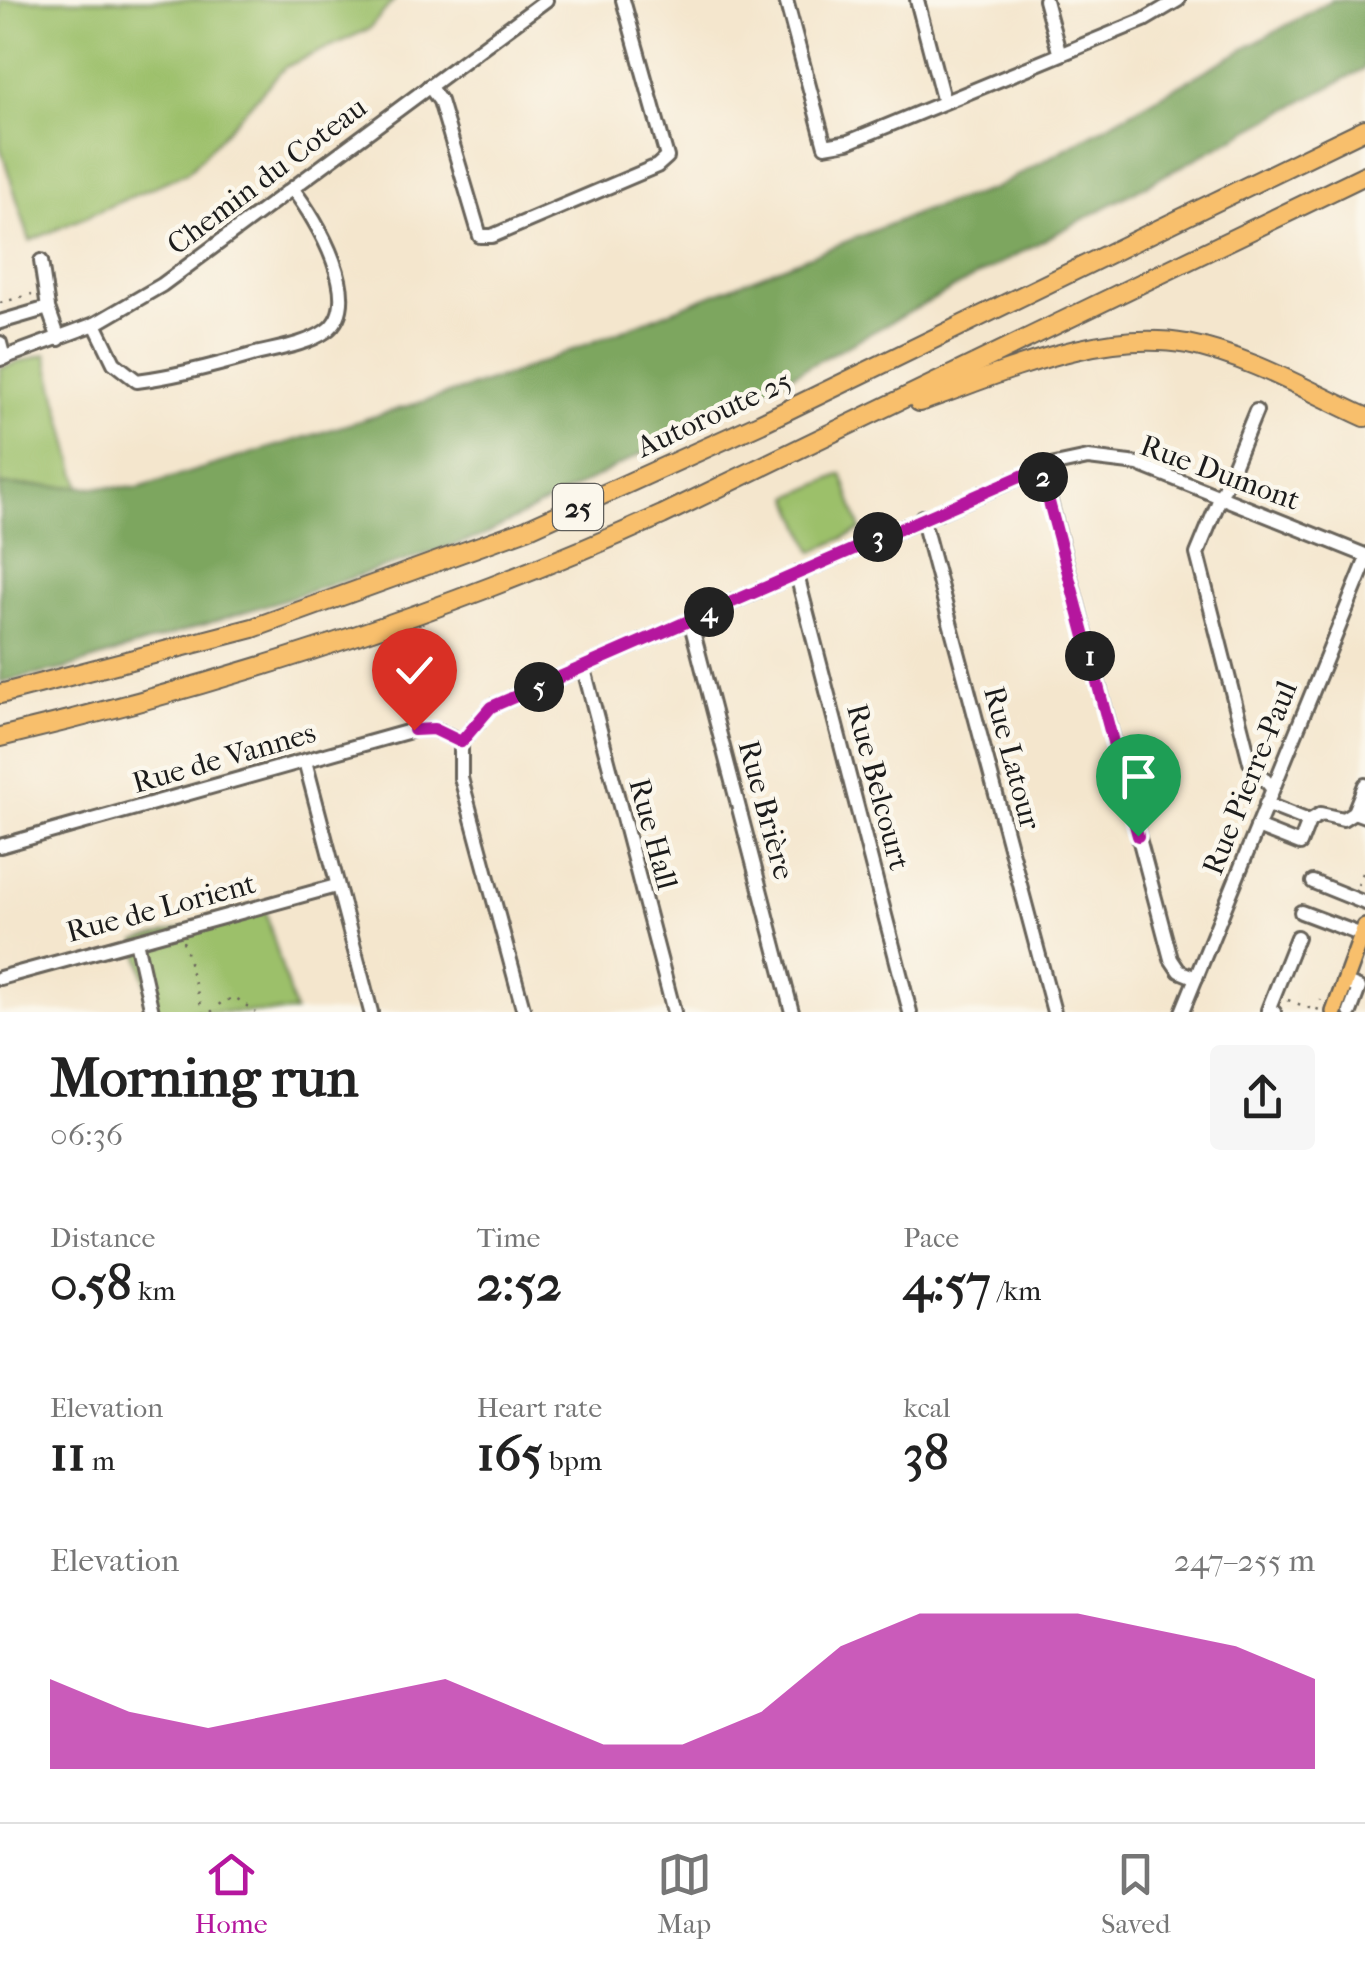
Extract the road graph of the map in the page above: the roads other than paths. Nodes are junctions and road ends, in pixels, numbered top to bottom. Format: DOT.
graph roads {
  1 [pos="546,0"];
  2 [pos="623,0"];
  3 [pos="786,0"];
  4 [pos="917,0"];
  5 [pos="1045,0"];
  6 [pos="1176,1"];
  7 [pos="1060,52"];
  8 [pos="429,86"];
  9 [pos="943,100"];
  10 [pos="1365,127"];
  11 [pos="1365,175"];
  12 [pos="294,191"];
  13 [pos="40,261"];
  14 [pos="48,308"];
  15 [pos="0,322"];
  16 [pos="95,324"];
  17 [pos="60,339"];
  18 [pos="0,343"];
  19 [pos="2,358"];
  20 [pos="1256,411"];
  21 [pos="1365,417"];
  22 [pos="847,426"];
  23 [pos="1040,468"];
  24 [pos="1219,497"];
  25 [pos="922,517"];
  26 [pos="1365,555"];
  27 [pos="1365,564"];
  28 [pos="797,575"];
  29 [pos="690,620"];
  30 [pos="584,669"];
  31 [pos="0,694"];
  32 [pos="0,737"];
  33 [pos="461,742"];
  34 [pos="305,761"];
  35 [pos="1365,785"];
  36 [pos="1272,786"];
  37 [pos="1266,804"];
  38 [pos="1360,814"];
  39 [pos="1309,821"];
  40 [pos="1257,827"];
  41 [pos="0,846"];
  42 [pos="1313,882"];
  43 [pos="336,886"];
  44 [pos="1365,903"];
  45 [pos="1301,912"];
  46 [pos="1363,931"];
  47 [pos="1297,937"];
  48 [pos="136,941"];
  49 [pos="1360,956"];
  50 [pos="0,978"];
  51 [pos="1196,978"];
  52 [pos="1356,986"];
  53 [pos="152,1012"];
  54 [pos="372,1012"];
  55 [pos="524,1012"];
  56 [pos="674,1012"];
  57 [pos="792,1012"];
  58 [pos="910,1012"];
  59 [pos="1054,1012"];
  60 [pos="1182,1012"];
  61 [pos="1274,1012"];
  62 [pos="1334,1012"];
  63 [pos="1350,1012"];
  1 -- 8 [label="street, Chemin du Coteau"];
  2 -- 8 [label="street"];
  3 -- 9 [label="street"];
  4 -- 9 [label="street"];
  5 -- 7 [label="street"];
  6 -- 7 [label="street"];
  7 -- 9 [label="street"];
  8 -- 12 [label="street, Chemin du Coteau"];
  10 -- 31 [label="highway, Autoroute 25 / 25"];
  11 -- 22 [label="highway, 25"];
  12 -- 16 [label="street, Chemin du Coteau"];
  12 -- 16 [label="street"];
  13 -- 14 [label="street"];
  14 -- 15 [label="street"];
  14 -- 17 [label="street"];
  16 -- 17 [label="street, Chemin du Coteau"];
  17 -- 19 [label="street, Chemin du Coteau"];
  18 -- 19 [label="street"];
  20 -- 24 [label="street"];
  21 -- 22 [label="highway"];
  22 -- 32 [label="highway, 25"];
  23 -- 24 [label="street, Rue Dumont"];
  23 -- 25 [label="street, Rue Dumont"];
  23 -- 51 [label="street"];
  24 -- 26 [label="street, Rue Dumont"];
  24 -- 36 [label="street"];
  25 -- 28 [label="street, Rue Dumont"];
  25 -- 59 [label="street, Rue Latour"];
  27 -- 36 [label="street, Rue Pierre-Paul"];
  28 -- 29 [label="street, Rue Dumont"];
  28 -- 58 [label="street, Rue Belcourt"];
  29 -- 30 [label="street, Rue Dumont"];
  29 -- 57 [label="street, Rue Brière"];
  30 -- 33 [label="street, Rue Dumont"];
  30 -- 56 [label="street, Rue Hall"];
  33 -- 34 [label="street, Rue de Vannes"];
  33 -- 55 [label="street"];
  34 -- 41 [label="street, Rue de Vannes"];
  34 -- 43 [label="street"];
  35 -- 38 [label="street"];
  36 -- 37 [label="street, Rue Pierre-Paul"];
  37 -- 39 [label="street"];
  37 -- 40 [label="street, Rue Pierre-Paul"];
  38 -- 39 [label="street"];
  39 -- 40 [label="street"];
  40 -- 51 [label="street, Rue Pierre-Paul"];
  42 -- 44 [label="street"];
  43 -- 48 [label="street, Rue de Lorient"];
  43 -- 54 [label="street"];
  45 -- 46 [label="street"];
  46 -- 49 [label="main road"];
  47 -- 61 [label="street"];
  48 -- 50 [label="street, Rue de Lorient"];
  48 -- 53 [label="street"];
  49 -- 52 [label="main road"];
  51 -- 60 [label="street, Rue Pierre-Paul"];
  52 -- 62 [label="main road"];
  52 -- 63 [label="street"];
}
